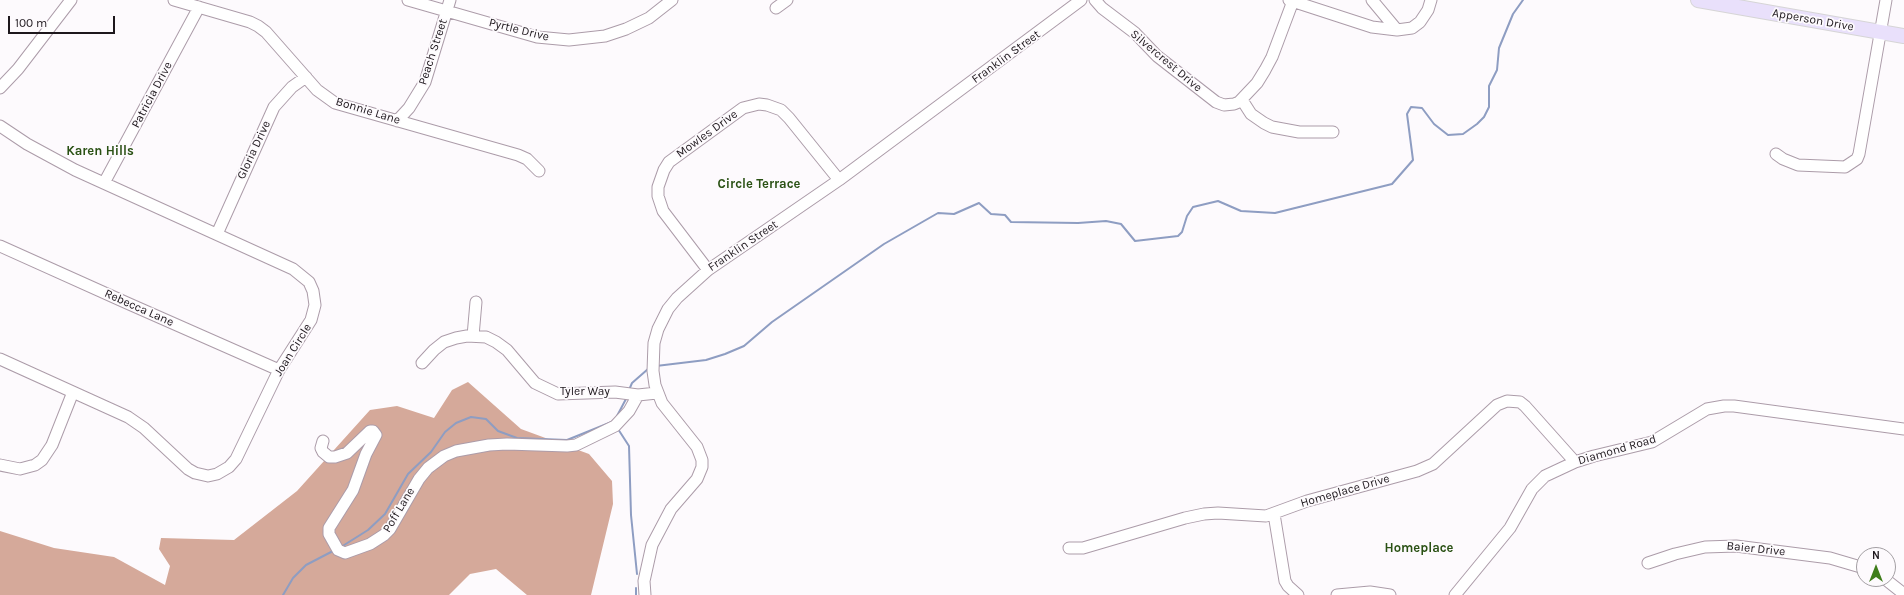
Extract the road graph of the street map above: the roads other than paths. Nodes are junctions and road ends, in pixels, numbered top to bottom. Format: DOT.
graph roads {
  1 [pos="71,0"];
  2 [pos="174,0"];
  3 [pos="408,0"];
  4 [pos="450,0"];
  5 [pos="672,0"];
  6 [pos="787,0"];
  7 [pos="1081,0"];
  8 [pos="1095,0"];
  9 [pos="1372,0"];
  10 [pos="1431,0"];
  11 [pos="1698,0"];
  12 [pos="1886,0"];
  13 [pos="1291,1"];
  14 [pos="199,7"];
  15 [pos="776,8"];
  16 [pos="447,11"];
  17 [pos="1397,30"];
  18 [pos="1880,32"];
  19 [pos="1904,36"];
  20 [pos="306,77"];
  21 [pos="0,88"];
  22 [pos="1242,100"];
  23 [pos="397,121"];
  24 [pos="0,126"];
  25 [pos="1333,132"];
  26 [pos="1776,154"];
  27 [pos="539,171"];
  28 [pos="839,180"];
  29 [pos="104,183"];
  30 [pos="217,234"];
  31 [pos="0,246"];
  32 [pos="708,270"];
  33 [pos="476,302"];
  34 [pos="473,336"];
  35 [pos="0,359"];
  36 [pos="422,363"];
  37 [pos="279,370"];
  38 [pos="73,392"];
  39 [pos="657,393"];
  40 [pos="631,394"];
  41 [pos="1904,429"];
  42 [pos="323,441"];
  43 [pos="1575,462"];
  44 [pos="0,465"];
  45 [pos="1274,514"];
  46 [pos="1069,548"];
  47 [pos="1648,563"];
  48 [pos="1856,566"];
  49 [pos="1895,587"];
  50 [pos="1904,594"];
  51 [pos="645,595"];
  52 [pos="1298,595"];
  53 [pos="1337,595"];
  54 [pos="1390,595"];
  55 [pos="1455,595"];
  1 -- 21 [label="street"];
  2 -- 14 [label="street, Bonnie Lane"];
  3 -- 16 [label="street, Pyrtle Drive"];
  4 -- 16 [label="street, Peach Street"];
  5 -- 16 [label="street, Pyrtle Drive"];
  6 -- 15 [label="street"];
  7 -- 28 [label="street, Franklin Street"];
  8 -- 22 [label="street, Silvercrest Drive"];
  9 -- 17 [label="street"];
  10 -- 17 [label="street"];
  11 -- 18 [label="main road, Apperson Drive"];
  12 -- 18 [label="street"];
  13 -- 17 [label="street"];
  13 -- 22 [label="street"];
  14 -- 20 [label="street, Bonnie Lane"];
  14 -- 29 [label="street, Patricia Drive"];
  16 -- 23 [label="street, Peach Street"];
  18 -- 19 [label="main road, Apperson Drive"];
  18 -- 26 [label="street"];
  20 -- 23 [label="street, Bonnie Lane"];
  20 -- 30 [label="street, Gloria Drive"];
  22 -- 25 [label="street"];
  23 -- 27 [label="street, Bonnie Lane"];
  24 -- 29 [label="street, Joan Circle"];
  28 -- 32 [label="street, Franklin Street"];
  28 -- 32 [label="street, Mowles Drive"];
  29 -- 30 [label="street, Joan Circle"];
  30 -- 37 [label="street, Joan Circle"];
  31 -- 37 [label="street, Rebecca Lane"];
  32 -- 39 [label="street, Franklin Street"];
  33 -- 34 [label="street"];
  34 -- 36 [label="street, Tyler Way"];
  34 -- 40 [label="street, Tyler Way"];
  35 -- 38 [label="street, Joan Circle"];
  37 -- 38 [label="street, Joan Circle"];
  38 -- 44 [label="street"];
  39 -- 40 [label="street, Tyler Way"];
  39 -- 51 [label="street, Franklin Street"];
  40 -- 42 [label="street, Poff Lane"];
  41 -- 43 [label="street, Diamond Road"];
  43 -- 45 [label="street, Homeplace Drive"];
  43 -- 55 [label="street, Diamond Road"];
  45 -- 46 [label="street, Homeplace Drive"];
  45 -- 52 [label="street"];
  47 -- 48 [label="street, Baier Drive"];
  49 -- 50 [label="street"];
  53 -- 54 [label="street"];
}
